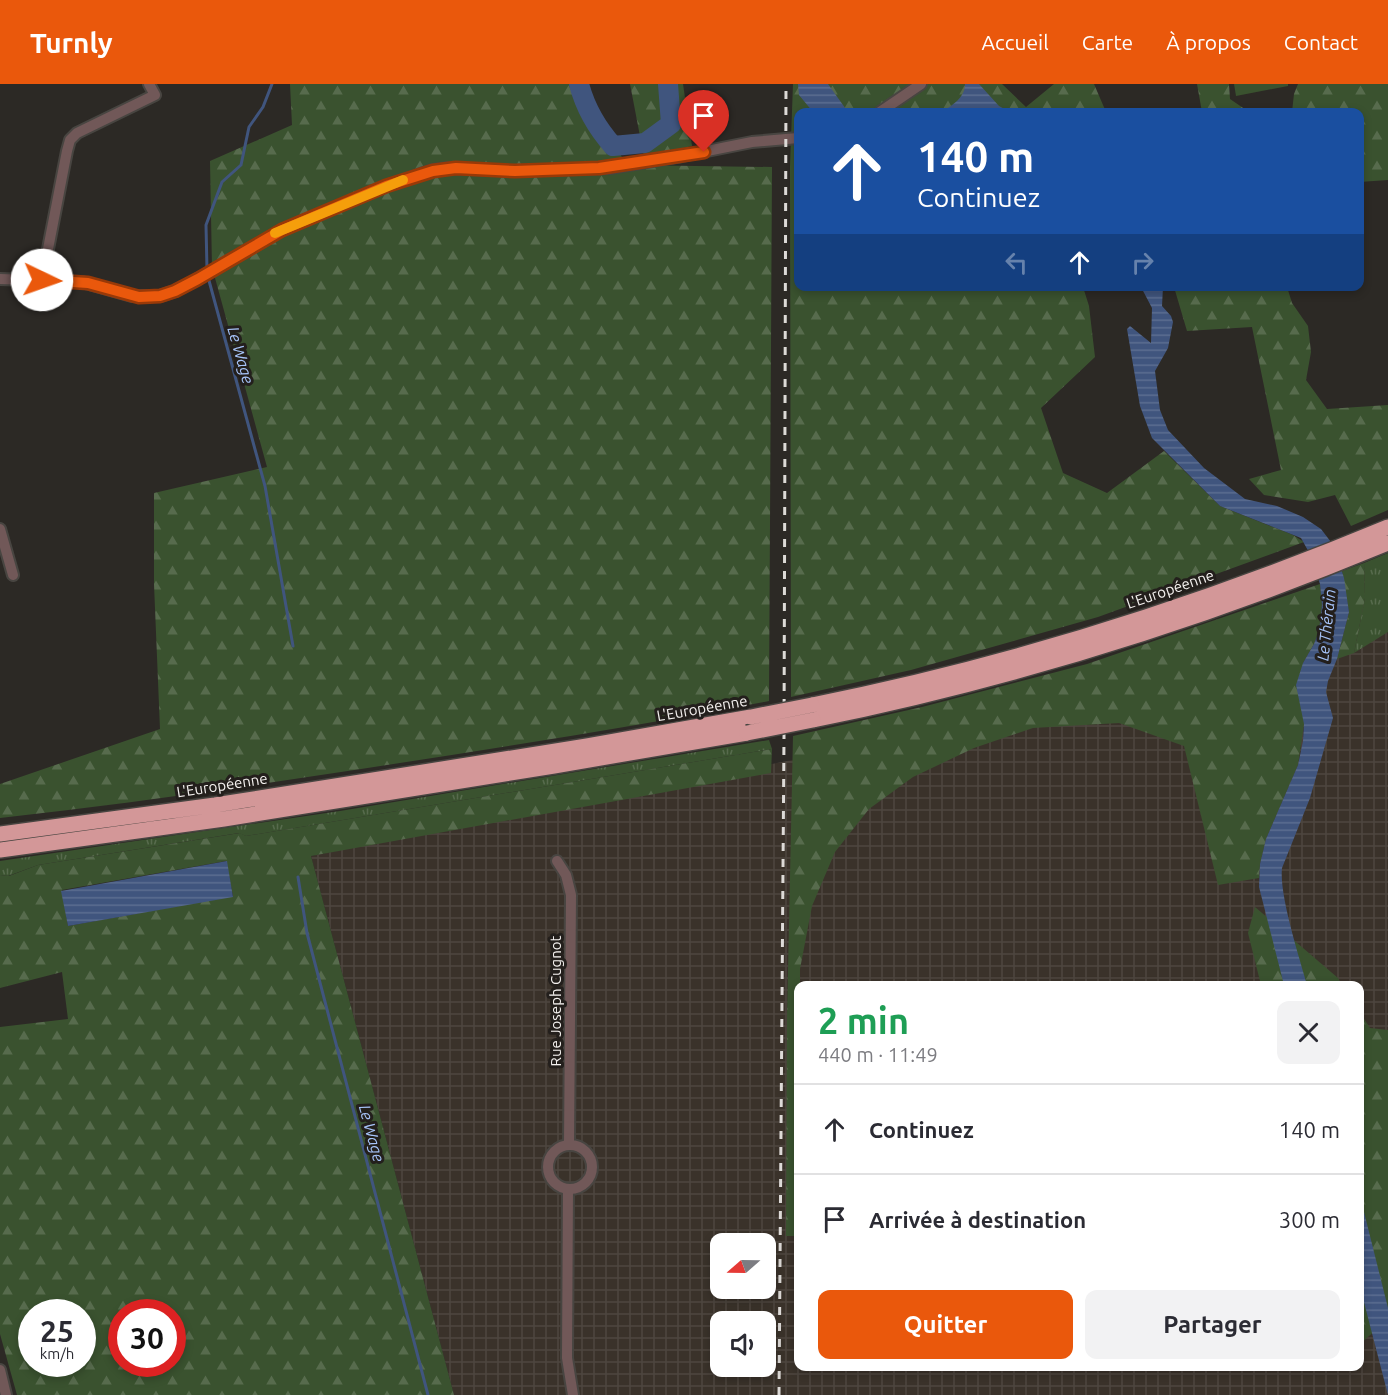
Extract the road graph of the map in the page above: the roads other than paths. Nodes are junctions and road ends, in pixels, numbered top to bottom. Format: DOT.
graph roads {
  1 [pos="149,84"];
  2 [pos="921,84"];
  3 [pos="886,108"];
  4 [pos="794,138"];
  5 [pos="0,279"];
  6 [pos="42,280"];
  7 [pos="1388,527"];
  8 [pos="0,529"];
  9 [pos="1388,543"];
  10 [pos="1358,547"];
  11 [pos="13,575"];
  12 [pos="813,712"];
  13 [pos="0,834"];
  14 [pos="0,850"];
  15 [pos="557,861"];
  16 [pos="569,1144"];
  17 [pos="568,1189"];
  18 [pos="0,1370"];
  19 [pos="6,1395"];
  20 [pos="573,1395"];
  1 -- 6 [label="street"];
  2 -- 3 [label="street"];
  4 -- 6 [label="street"];
  5 -- 6 [label="street"];
  7 -- 10 [label="highway, L'Européenne"];
  8 -- 11 [label="street"];
  9 -- 10 [label="highway, L'Européenne"];
  10 -- 12 [label="highway, L'Européenne"];
  12 -- 13 [label="highway, L'Européenne, bridge"];
  12 -- 14 [label="highway, L'Européenne, bridge"];
  15 -- 16 [label="street, Rue Joseph Cugnot"];
  16 -- 17 [label="street"];
  16 -- 17 [label="street"];
  17 -- 20 [label="street"];
  18 -- 19 [label="street"];
}
